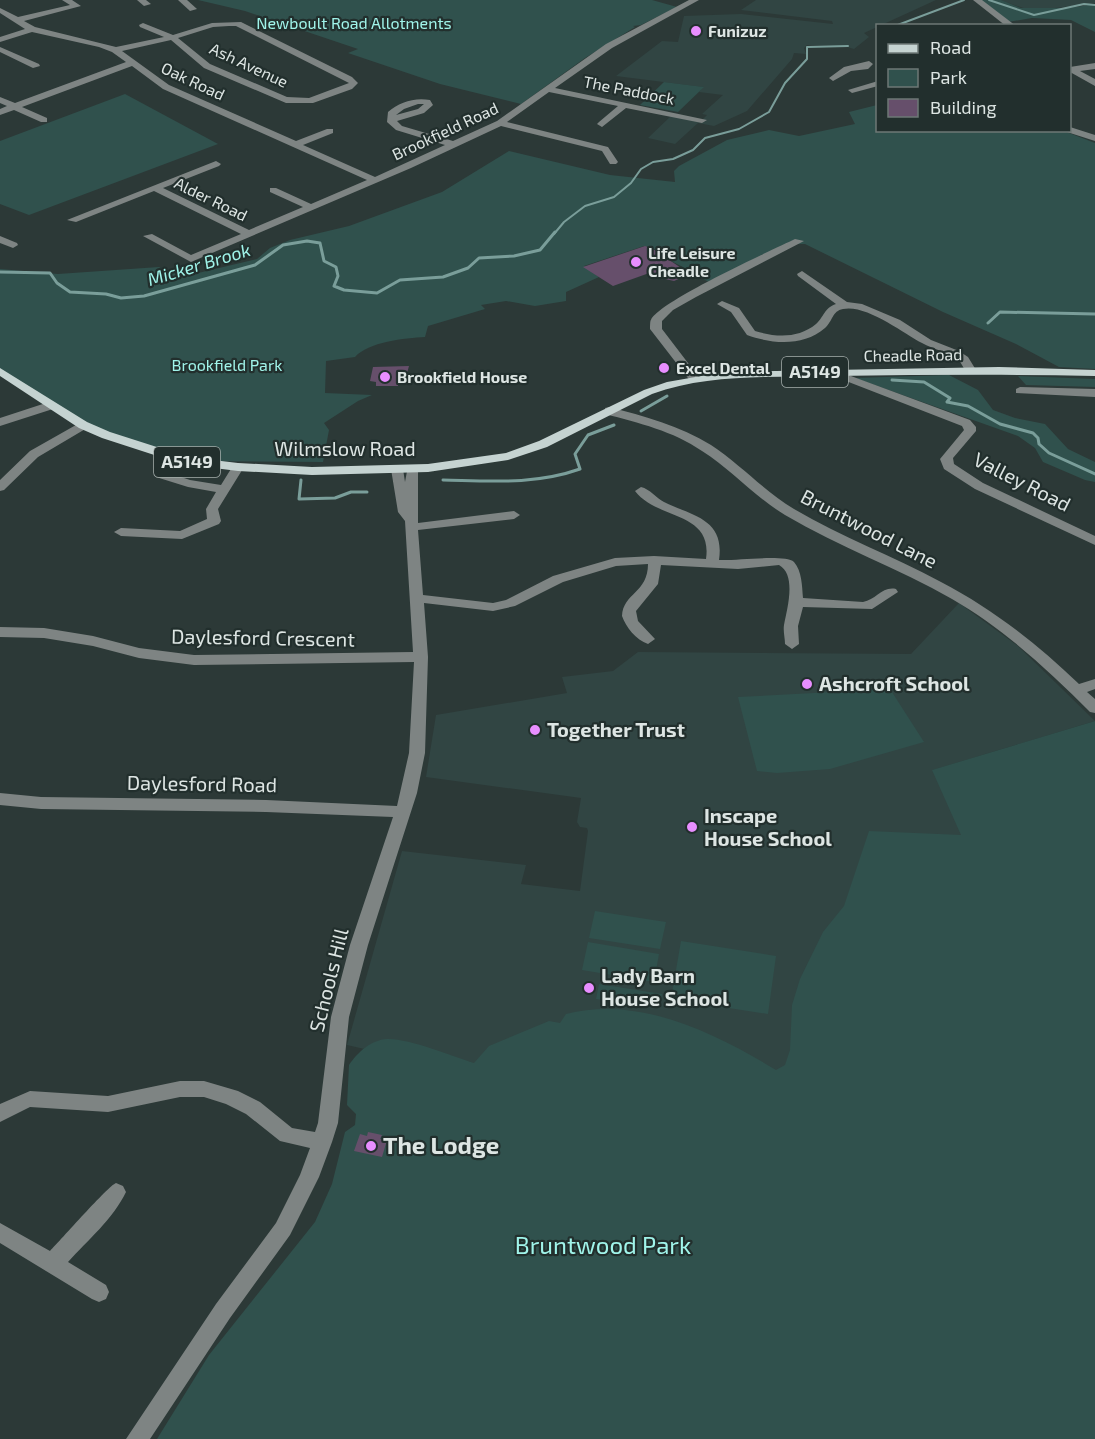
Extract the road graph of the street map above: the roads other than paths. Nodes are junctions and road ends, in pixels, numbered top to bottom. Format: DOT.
graph roads {
  1 [pos="66,0"];
  2 [pos="695,0"];
  3 [pos="976,0"];
  4 [pos="184,2"];
  5 [pos="194,5"];
  6 [pos="0,10"];
  7 [pos="16,20"];
  8 [pos="1009,24"];
  9 [pos="143,25"];
  10 [pos="32,29"];
  11 [pos="172,37"];
  12 [pos="0,40"];
  13 [pos="0,49"];
  14 [pos="115,50"];
  15 [pos="132,63"];
  16 [pos="36,66"];
  17 [pos="1095,66"];
  18 [pos="1071,70"];
  19 [pos="872,71"];
  20 [pos="1071,71"];
  21 [pos="832,78"];
  22 [pos="1095,83"];
  23 [pos="876,84"];
  24 [pos="550,90"];
  25 [pos="852,90"];
  26 [pos="0,100"];
  27 [pos="624,105"];
  28 [pos="15,106"];
  29 [pos="0,112"];
  30 [pos="392,119"];
  31 [pos="44,120"];
  32 [pos="702,120"];
  33 [pos="500,123"];
  34 [pos="602,123"];
  35 [pos="1071,130"];
  36 [pos="330,131"];
  37 [pos="1095,138"];
  38 [pos="297,144"];
  39 [pos="455,145"];
  40 [pos="613,162"];
  41 [pos="216,164"];
  42 [pos="375,180"];
  43 [pos="158,189"];
  44 [pos="273,190"];
  45 [pos="310,207"];
  46 [pos="72,220"];
  47 [pos="249,234"];
  48 [pos="148,236"];
  49 [pos="0,239"];
  50 [pos="799,242"];
  51 [pos="13,245"];
  52 [pos="802,274"];
  53 [pos="722,304"];
  54 [pos="844,305"];
  55 [pos="970,370"];
  56 [pos="0,371"];
  57 [pos="832,372"];
  58 [pos="1095,373"];
  59 [pos="695,380"];
  60 [pos="1020,391"];
  61 [pos="1095,393"];
  62 [pos="52,405"];
  63 [pos="609,411"];
  64 [pos="0,422"];
  65 [pos="83,425"];
  66 [pos="238,467"];
  67 [pos="397,469"];
  68 [pos="412,469"];
  69 [pos="160,474"];
  70 [pos="0,487"];
  71 [pos="224,489"];
  72 [pos="641,491"];
  73 [pos="514,515"];
  74 [pos="412,524"];
  75 [pos="121,532"];
  76 [pos="1095,541"];
  77 [pos="654,560"];
  78 [pos="712,564"];
  79 [pos="891,592"];
  80 [pos="415,598"];
  81 [pos="797,602"];
  82 [pos="0,632"];
  83 [pos="648,639"];
  84 [pos="792,644"];
  85 [pos="421,657"];
  86 [pos="1095,684"];
  87 [pos="1077,690"];
  88 [pos="1095,708"];
  89 [pos="0,799"];
  90 [pos="403,812"];
  91 [pos="0,1114"];
  92 [pos="322,1142"];
  93 [pos="116,1192"];
  94 [pos="0,1232"];
  95 [pos="53,1263"];
  96 [pos="99,1292"];
  97 [pos="137,1439"];
  1 -- 7 [label="street"];
  2 -- 24 [label="street, Brookfield Road"];
  3 -- 8 [label="street"];
  4 -- 5 [label="street"];
  6 -- 7 [label="street, Oak Road"];
  7 -- 10 [label="street, Oak Road"];
  9 -- 11 [label="street, Ash Avenue"];
  10 -- 12 [label="street"];
  10 -- 14 [label="street, Oak Road"];
  11 -- 11 [label="street, Ash Avenue"];
  11 -- 14 [label="street"];
  13 -- 16 [label="street"];
  14 -- 15 [label="street, Oak Road"];
  15 -- 28 [label="street"];
  15 -- 38 [label="street, Oak Road"];
  17 -- 18 [label="street"];
  19 -- 21 [label="street"];
  20 -- 22 [label="street"];
  23 -- 25 [label="street"];
  24 -- 27 [label="street, The Paddock"];
  24 -- 33 [label="street, Brookfield Road"];
  26 -- 28 [label="street"];
  27 -- 32 [label="street, The Paddock"];
  27 -- 34 [label="street"];
  28 -- 29 [label="street"];
  28 -- 31 [label="street"];
  30 -- 39 [label="street"];
  33 -- 39 [label="street, Brookfield Road"];
  33 -- 40 [label="street"];
  35 -- 37 [label="street"];
  36 -- 38 [label="street"];
  38 -- 42 [label="street, Oak Road"];
  39 -- 42 [label="street, Brookfield Road"];
  41 -- 43 [label="street"];
  42 -- 45 [label="street, Brookfield Road"];
  43 -- 46 [label="street"];
  43 -- 47 [label="street, Alder Road"];
  44 -- 45 [label="street"];
  45 -- 47 [label="street, Brookfield Road"];
  47 -- 48 [label="street, Brookfield Road"];
  49 -- 51 [label="street"];
  50 -- 59 [label="street"];
  52 -- 54 [label="street"];
  53 -- 54 [label="street"];
  54 -- 55 [label="street"];
  55 -- 57 [label="main road, Cheadle Road / A5149"];
  55 -- 58 [label="main road, Cheadle Road / A5149"];
  56 -- 62 [label="main road, Wilmslow Road / A5149"];
  57 -- 59 [label="main road, Cheadle Road / A5149"];
  57 -- 76 [label="street, Valley Road"];
  59 -- 63 [label="main road, Wilmslow Road / A5149"];
  60 -- 61 [label="street"];
  62 -- 64 [label="street"];
  62 -- 65 [label="main road, Wilmslow Road / A5149"];
  63 -- 68 [label="main road, Wilmslow Road / A5149"];
  63 -- 87 [label="street, Bruntwood Lane"];
  65 -- 66 [label="main road, Wilmslow Road / A5149"];
  65 -- 70 [label="street"];
  66 -- 67 [label="main road, Wilmslow Road / A5149"];
  66 -- 71 [label="street"];
  67 -- 68 [label="main road, Wilmslow Road / A5149"];
  67 -- 74 [label="street, Schools Hill"];
  68 -- 74 [label="street, Schools Hill"];
  69 -- 71 [label="street"];
  71 -- 75 [label="street"];
  72 -- 78 [label="street"];
  73 -- 74 [label="street"];
  74 -- 80 [label="street, Schools Hill"];
  77 -- 78 [label="street"];
  77 -- 80 [label="street"];
  77 -- 83 [label="street"];
  78 -- 81 [label="street"];
  79 -- 81 [label="street"];
  80 -- 85 [label="street, Schools Hill"];
  81 -- 84 [label="street"];
  82 -- 85 [label="street, Daylesford Crescent"];
  85 -- 90 [label="street, Schools Hill"];
  86 -- 87 [label="street"];
  87 -- 88 [label="street, Bruntwood Lane"];
  89 -- 90 [label="street, Daylesford Road"];
  90 -- 92 [label="street, Schools Hill"];
  91 -- 92 [label="street"];
  92 -- 97 [label="street, Schools Hill"];
  93 -- 95 [label="street"];
  94 -- 95 [label="street"];
  95 -- 96 [label="street"];
}
